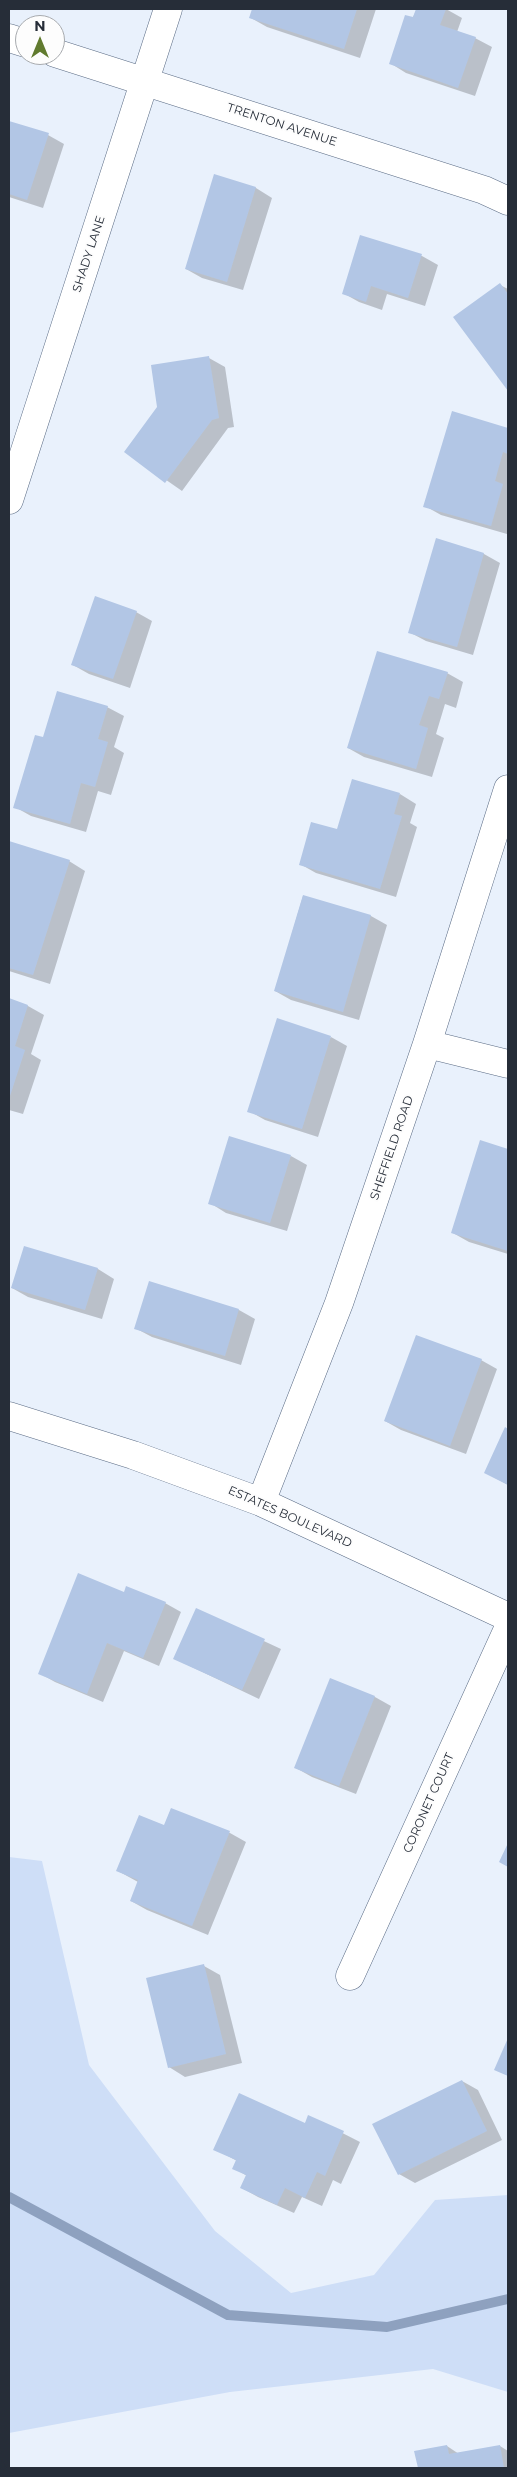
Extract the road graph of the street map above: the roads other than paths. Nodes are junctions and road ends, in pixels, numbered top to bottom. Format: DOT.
graph roads {
  1 [pos="168,9"];
  2 [pos="65,55"];
  3 [pos="145,81"];
  4 [pos="508,201"];
  5 [pos="9,500"];
  6 [pos="508,789"];
  7 [pos="427,1044"];
  8 [pos="508,1064"];
  9 [pos="9,1416"];
  10 [pos="262,1502"];
  11 [pos="508,1618"];
  12 [pos="508,1629"];
  13 [pos="350,1976"];
  1 -- 3 [label="street, SHADY LANE"];
  2 -- 3 [label="street, TRENTON AVENUE"];
  3 -- 4 [label="street, TRENTON AVENUE"];
  3 -- 5 [label="street, SHADY LANE"];
  6 -- 7 [label="street, SHEFFIELD ROAD"];
  7 -- 8 [label="street"];
  7 -- 10 [label="street, SHEFFIELD ROAD"];
  9 -- 10 [label="street, ESTATES BOULEVARD"];
  10 -- 11 [label="street, ESTATES BOULEVARD"];
  12 -- 13 [label="street, CORONET COURT"];
}
